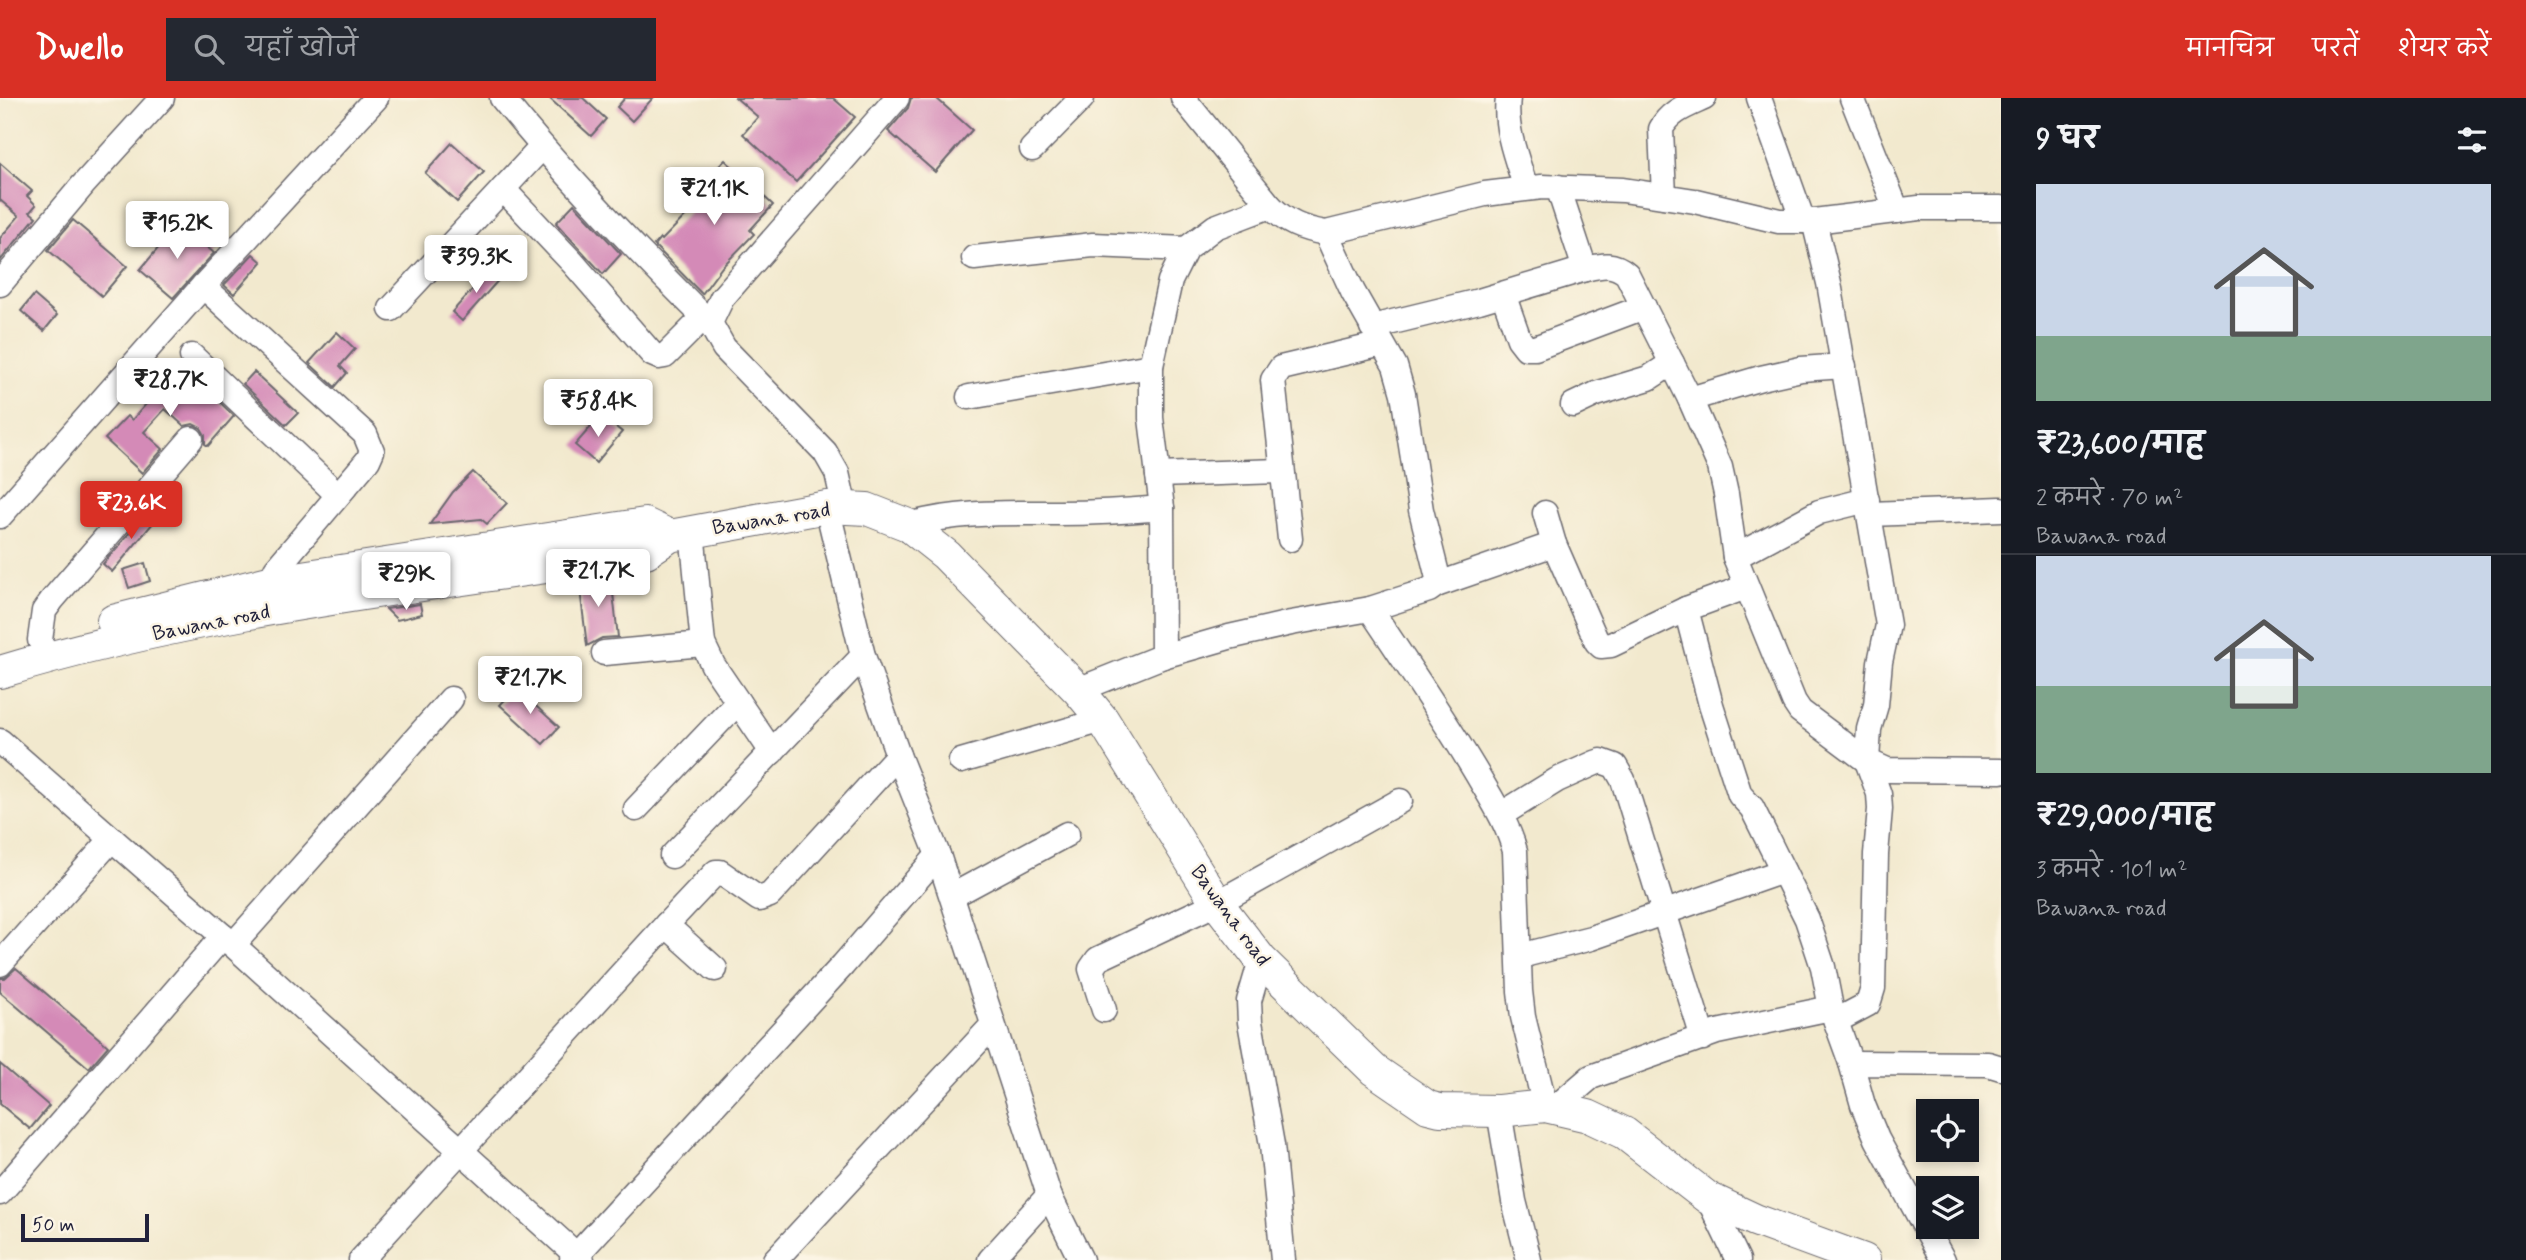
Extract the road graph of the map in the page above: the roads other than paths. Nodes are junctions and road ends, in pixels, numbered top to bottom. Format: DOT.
graph roads {
  1 [pos="162,98"];
  2 [pos="376,98"];
  3 [pos="502,98"];
  4 [pos="898,98"];
  5 [pos="1082,98"];
  6 [pos="1183,98"];
  7 [pos="1508,98"];
  8 [pos="1704,98"];
  9 [pos="1759,98"];
  10 [pos="1852,98"];
  11 [pos="542,147"];
  12 [pos="1032,149"];
  13 [pos="1558,187"];
  14 [pos="1526,188"];
  15 [pos="503,189"];
  16 [pos="1664,196"];
  17 [pos="1270,206"];
  18 [pos="2001,208"];
  19 [pos="1897,211"];
  20 [pos="1809,221"];
  21 [pos="1326,233"];
  22 [pos="1186,249"];
  23 [pos="974,258"];
  24 [pos="1585,269"];
  25 [pos="0,284"];
  26 [pos="203,286"];
  27 [pos="1503,294"];
  28 [pos="1644,307"];
  29 [pos="391,309"];
  30 [pos="707,320"];
  31 [pos="1377,335"];
  32 [pos="192,356"];
  33 [pos="1672,363"];
  34 [pos="1151,366"];
  35 [pos="1844,366"];
  36 [pos="969,397"];
  37 [pos="1690,400"];
  38 [pos="1573,405"];
  39 [pos="191,439"];
  40 [pos="1282,471"];
  41 [pos="1158,475"];
  42 [pos="337,494"];
  43 [pos="836,507"];
  44 [pos="1869,507"];
  45 [pos="1162,508"];
  46 [pos="2001,509"];
  47 [pos="1545,513"];
  48 [pos="0,516"];
  49 [pos="908,525"];
  50 [pos="681,533"];
  51 [pos="1290,539"];
  52 [pos="1555,544"];
  53 [pos="1735,557"];
  54 [pos="1436,585"];
  55 [pos="1746,587"];
  56 [pos="267,597"];
  57 [pos="1686,609"];
  58 [pos="1370,610"];
  59 [pos="40,640"];
  60 [pos="703,643"];
  61 [pos="0,650"];
  62 [pos="604,653"];
  63 [pos="863,656"];
  64 [pos="1163,656"];
  65 [pos="0,672"];
  66 [pos="1078,690"];
  67 [pos="451,699"];
  68 [pos="738,702"];
  69 [pos="1103,720"];
  70 [pos="0,741"];
  71 [pos="772,751"];
  72 [pos="898,755"];
  73 [pos="961,761"];
  74 [pos="1867,761"];
  75 [pos="2001,771"];
  76 [pos="1400,801"];
  77 [pos="636,809"];
  78 [pos="1502,814"];
  79 [pos="1067,834"];
  80 [pos="113,839"];
  81 [pos="938,855"];
  82 [pos="672,856"];
  83 [pos="1783,871"];
  84 [pos="952,896"];
  85 [pos="1217,903"];
  86 [pos="1664,914"];
  87 [pos="666,925"];
  88 [pos="228,940"];
  89 [pos="1520,956"];
  90 [pos="1261,960"];
  91 [pos="0,964"];
  92 [pos="715,968"];
  93 [pos="1104,1010"];
  94 [pos="1834,1015"];
  95 [pos="992,1026"];
  96 [pos="1703,1038"];
  97 [pos="1852,1063"];
  98 [pos="2001,1068"];
  99 [pos="1550,1106"];
  100 [pos="1499,1111"];
  101 [pos="460,1149"];
  102 [pos="0,1192"];
  103 [pos="1049,1195"];
  104 [pos="1708,1198"];
  105 [pos="577,1258"];
  106 [pos="361,1260"];
  107 [pos="775,1260"];
  108 [pos="990,1260"];
  109 [pos="1081,1260"];
  110 [pos="1283,1260"];
  111 [pos="1529,1260"];
  112 [pos="1738,1260"];
  113 [pos="1864,1260"];
  114 [pos="1943,1260"];
  1 -- 25 [label="street"];
  2 -- 26 [label="street"];
  3 -- 11 [label="street"];
  4 -- 30 [label="street"];
  5 -- 12 [label="street"];
  6 -- 17 [label="street"];
  7 -- 14 [label="street"];
  8 -- 16 [label="street"];
  9 -- 20 [label="street"];
  10 -- 19 [label="street"];
  11 -- 15 [label="street"];
  11 -- 30 [label="street"];
  13 -- 14 [label="street"];
  13 -- 16 [label="street"];
  13 -- 24 [label="street"];
  14 -- 21 [label="street"];
  15 -- 29 [label="street"];
  15 -- 30 [label="street"];
  16 -- 20 [label="street"];
  17 -- 21 [label="street"];
  17 -- 22 [label="street"];
  18 -- 19 [label="street"];
  19 -- 20 [label="street"];
  20 -- 35 [label="street"];
  21 -- 31 [label="street"];
  22 -- 23 [label="street"];
  22 -- 34 [label="street"];
  24 -- 27 [label="street"];
  24 -- 28 [label="street"];
  26 -- 42 [label="street"];
  26 -- 48 [label="street"];
  27 -- 28 [label="street"];
  27 -- 31 [label="street"];
  28 -- 33 [label="street"];
  30 -- 43 [label="street"];
  31 -- 40 [label="street"];
  31 -- 54 [label="street"];
  32 -- 42 [label="street"];
  33 -- 37 [label="street"];
  33 -- 38 [label="street"];
  34 -- 36 [label="street"];
  34 -- 41 [label="street"];
  35 -- 37 [label="street"];
  35 -- 44 [label="street"];
  37 -- 53 [label="street"];
  39 -- 59 [label="street"];
  40 -- 41 [label="street"];
  40 -- 51 [label="street"];
  41 -- 45 [label="street"];
  42 -- 56 [label="street"];
  43 -- 49 [label="main road, Bawana road"];
  43 -- 50 [label="main road, Bawana road"];
  43 -- 63 [label="street"];
  44 -- 46 [label="street"];
  44 -- 53 [label="street"];
  44 -- 74 [label="street"];
  45 -- 49 [label="street"];
  45 -- 64 [label="street"];
  47 -- 52 [label="street"];
  49 -- 66 [label="main road, Bawana road"];
  50 -- 56 [label="main road, Bawana road"];
  50 -- 60 [label="street"];
  52 -- 54 [label="street"];
  52 -- 57 [label="street"];
  53 -- 55 [label="street"];
  54 -- 58 [label="street"];
  55 -- 57 [label="street"];
  55 -- 74 [label="street"];
  56 -- 59 [label="main road, Bawana road"];
  56 -- 65 [label="main road, Bawana road"];
  57 -- 83 [label="street"];
  58 -- 64 [label="street"];
  58 -- 78 [label="street"];
  59 -- 61 [label="main road, Bawana road"];
  60 -- 62 [label="street"];
  60 -- 68 [label="street"];
  63 -- 71 [label="street"];
  63 -- 72 [label="street"];
  64 -- 66 [label="street"];
  66 -- 69 [label="main road, Bawana road"];
  67 -- 88 [label="street"];
  68 -- 71 [label="street"];
  68 -- 77 [label="street"];
  69 -- 73 [label="street"];
  69 -- 85 [label="main road, Bawana road"];
  70 -- 80 [label="street"];
  71 -- 82 [label="street"];
  72 -- 81 [label="street"];
  72 -- 87 [label="street"];
  74 -- 75 [label="street"];
  74 -- 94 [label="street"];
  76 -- 85 [label="street"];
  78 -- 86 [label="street"];
  78 -- 89 [label="street"];
  79 -- 84 [label="street"];
  80 -- 88 [label="street"];
  80 -- 91 [label="street"];
  81 -- 84 [label="street"];
  81 -- 105 [label="street"];
  83 -- 86 [label="street"];
  83 -- 94 [label="street"];
  84 -- 95 [label="street"];
  85 -- 90 [label="main road, Bawana road"];
  85 -- 93 [label="street"];
  86 -- 89 [label="street"];
  86 -- 96 [label="street"];
  87 -- 92 [label="street"];
  87 -- 101 [label="street"];
  88 -- 101 [label="street"];
  88 -- 102 [label="street"];
  89 -- 99 [label="street"];
  90 -- 100 [label="main road, Bawana road"];
  90 -- 110 [label="street"];
  94 -- 96 [label="street"];
  94 -- 97 [label="street"];
  95 -- 103 [label="street"];
  95 -- 107 [label="street"];
  96 -- 99 [label="street"];
  97 -- 98 [label="street"];
  97 -- 114 [label="street"];
  99 -- 100 [label="main road, Bawana road"];
  99 -- 104 [label="main road, Bawana road"];
  100 -- 111 [label="street"];
  101 -- 105 [label="street"];
  101 -- 106 [label="street"];
  103 -- 108 [label="street"];
  103 -- 109 [label="street"];
  104 -- 112 [label="street"];
  104 -- 113 [label="main road, Bawana road"];
}
